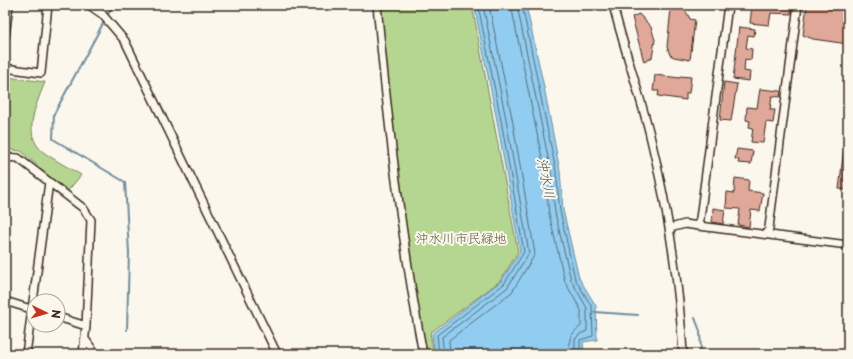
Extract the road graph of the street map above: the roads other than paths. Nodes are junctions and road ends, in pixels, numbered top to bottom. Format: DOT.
graph roads {
  1 [pos="9,5"];
  2 [pos="48,5"];
  3 [pos="89,5"];
  4 [pos="377,5"];
  5 [pos="613,5"];
  6 [pos="728,5"];
  7 [pos="798,5"];
  8 [pos="5,37"];
  9 [pos="5,68"];
  10 [pos="5,157"];
  11 [pos="49,182"];
  12 [pos="699,226"];
  13 [pos="670,228"];
  14 [pos="768,235"];
  15 [pos="848,245"];
  16 [pos="35,293"];
  17 [pos="5,301"];
  18 [pos="26,308"];
  19 [pos="66,320"];
  20 [pos="86,326"];
  21 [pos="29,333"];
  22 [pos="85,339"];
  23 [pos="26,354"];
  24 [pos="83,354"];
  25 [pos="93,354"];
  26 [pos="277,354"];
  27 [pos="423,354"];
  28 [pos="683,354"];
  1 -- 8 [label="street"];
  2 -- 9 [label="street"];
  3 -- 26 [label="street"];
  4 -- 27 [label="street"];
  5 -- 13 [label="street"];
  6 -- 12 [label="street"];
  7 -- 14 [label="street"];
  10 -- 11 [label="street"];
  11 -- 16 [label="street"];
  11 -- 20 [label="street"];
  12 -- 13 [label="street"];
  12 -- 14 [label="street"];
  13 -- 28 [label="street"];
  14 -- 15 [label="street"];
  17 -- 18 [label="street"];
  19 -- 20 [label="street"];
  20 -- 22 [label="street"];
  21 -- 23 [label="street"];
  22 -- 24 [label="street"];
  22 -- 25 [label="street"];
}
